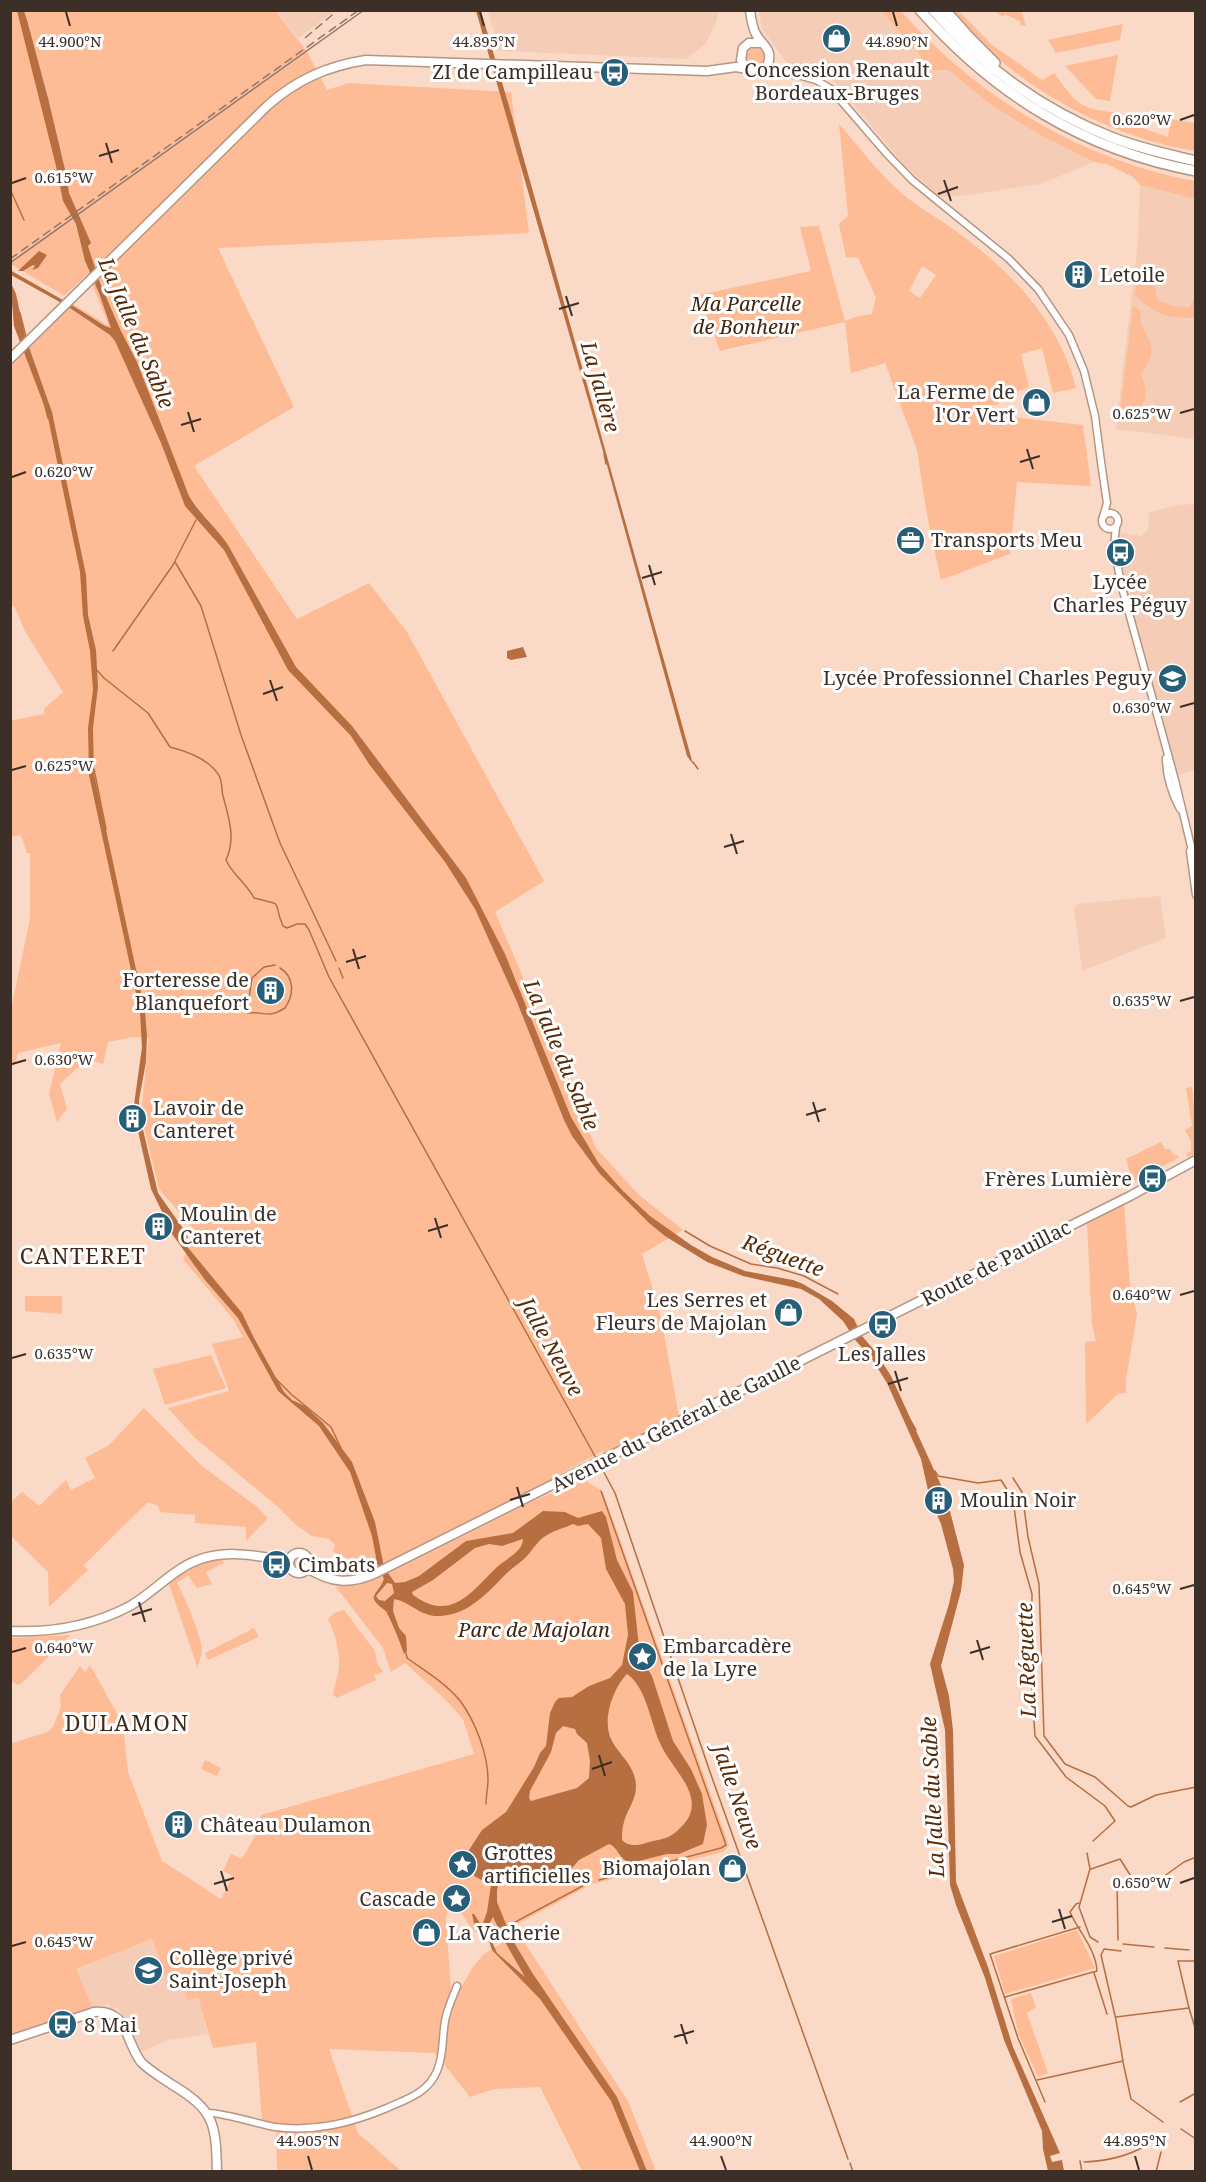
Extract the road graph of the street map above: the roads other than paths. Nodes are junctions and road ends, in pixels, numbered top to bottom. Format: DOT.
graph roads {
  1 [pos="750,10"];
  2 [pos="920,10"];
  3 [pos="933,10"];
  4 [pos="945,10"];
  5 [pos="754,30"];
  6 [pos="761,43"];
  7 [pos="744,48"];
  8 [pos="770,56"];
  9 [pos="722,69"];
  10 [pos="747,69"];
  11 [pos="760,70"];
  12 [pos="781,73"];
  13 [pos="1035,98"];
  14 [pos="1196,161"];
  15 [pos="1196,171"];
  16 [pos="10,359"];
  17 [pos="1107,503"];
  18 [pos="1113,514"];
  19 [pos="1103,517"];
  20 [pos="1105,527"];
  21 [pos="1116,527"];
  22 [pos="1114,546"];
  23 [pos="1190,844"];
  24 [pos="1196,867"];
  25 [pos="1196,895"];
  26 [pos="1196,1162"];
  27 [pos="848,1337"];
  28 [pos="289,1562"];
  29 [pos="307,1568"];
  30 [pos="10,1631"];
  31 [pos="457,1986"];
  32 [pos="10,2040"];
  33 [pos="208,2113"];
  34 [pos="217,2172"];
  1 -- 5 [label="main road"];
  2 -- 15 [label="highway"];
  3 -- 13 [label="highway"];
  4 -- 13 [label="highway"];
  5 -- 6 [label="main road"];
  5 -- 7 [label="main road"];
  6 -- 7 [label="main road"];
  6 -- 8 [label="main road"];
  7 -- 9 [label="main road"];
  7 -- 10 [label="main road"];
  8 -- 11 [label="main road"];
  8 -- 12 [label="street"];
  9 -- 10 [label="main road"];
  9 -- 16 [label="main road"];
  10 -- 11 [label="main road"];
  11 -- 12 [label="street"];
  12 -- 17 [label="street"];
  13 -- 14 [label="highway"];
  17 -- 18 [label="street"];
  17 -- 19 [label="street"];
  18 -- 19 [label="street"];
  18 -- 21 [label="street"];
  19 -- 20 [label="street"];
  20 -- 21 [label="street"];
  20 -- 22 [label="street"];
  21 -- 22 [label="street"];
  22 -- 23 [label="street"];
  23 -- 24 [label="street"];
  23 -- 25 [label="street"];
  26 -- 27 [label="main road, Route de Pauillac"];
  27 -- 29 [label="main road, Avenue du Général de Gaulle"];
  28 -- 29 [label="main road"];
  28 -- 29 [label="main road"];
  28 -- 30 [label="main road"];
  31 -- 33 [label="street"];
  32 -- 33 [label="main road"];
  33 -- 34 [label="main road"];
}
